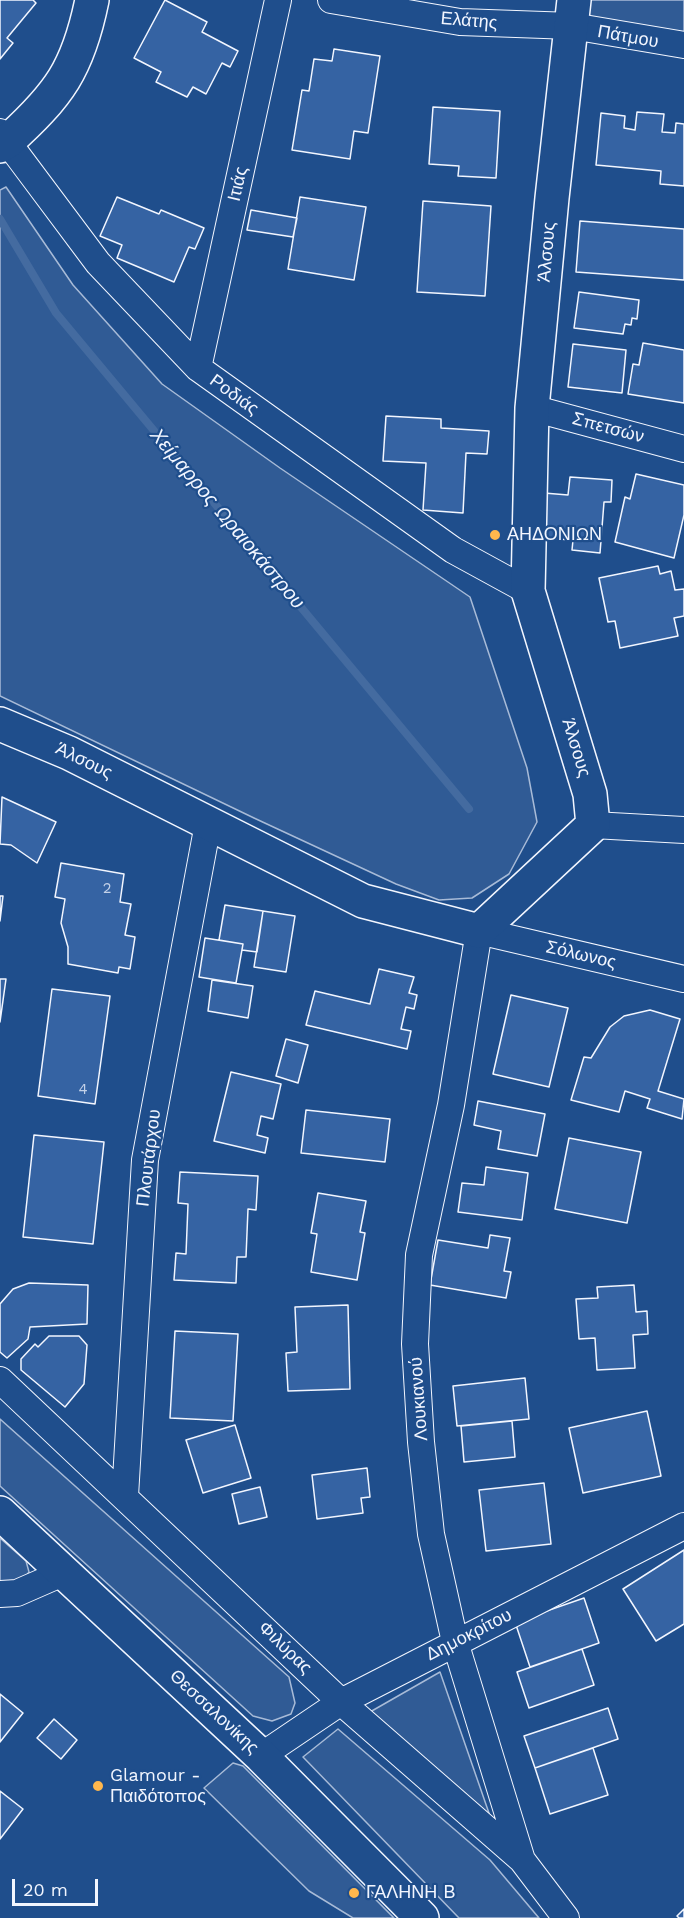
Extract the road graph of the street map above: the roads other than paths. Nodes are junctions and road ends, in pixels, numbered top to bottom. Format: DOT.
graph roads {
  1 [pos="92,0"];
  2 [pos="278,0"];
  3 [pos="331,0"];
  4 [pos="573,13"];
  5 [pos="684,45"];
  6 [pos="2,140"];
  7 [pos="198,368"];
  8 [pos="532,408"];
  9 [pos="684,449"];
  10 [pos="528,591"];
  11 [pos="0,724"];
  12 [pos="208,824"];
  13 [pos="593,825"];
  14 [pos="684,830"];
  15 [pos="479,931"];
  16 [pos="684,979"];
  17 [pos="0,1380"];
  18 [pos="125,1496"];
  19 [pos="0,1513"];
  20 [pos="684,1526"];
  21 [pos="65,1572"];
  22 [pos="0,1594"];
  23 [pos="455,1642"];
  24 [pos="341,1702"];
  25 [pos="261,1756"];
  26 [pos="522,1860"];
  27 [pos="422,1918"];
  28 [pos="566,1918"];
  1 -- 6 [label="street"];
  2 -- 7 [label="street, Ιτιάς"];
  3 -- 4 [label="street, Ελάτης"];
  4 -- 5 [label="street, Πάτμου"];
  4 -- 8 [label="street, Άλσους"];
  6 -- 7 [label="street, Ροδιάς"];
  7 -- 10 [label="street, Ροδιάς"];
  8 -- 9 [label="street, Σπετσών"];
  8 -- 10 [label="street, Άλσους"];
  10 -- 13 [label="street, Άλσους"];
  11 -- 12 [label="street, Άλσους"];
  12 -- 15 [label="street, Άλσους"];
  12 -- 18 [label="street, Πλουτάρχου"];
  13 -- 14 [label="street"];
  13 -- 15 [label="street"];
  15 -- 16 [label="street, Σόλωνος"];
  15 -- 23 [label="street, Λουκιανού"];
  17 -- 18 [label="street, Φιλύρας"];
  18 -- 24 [label="street, Φιλύρας"];
  19 -- 21 [label="street, Θεσσαλονίκης"];
  20 -- 23 [label="street, Δημοκρίτου"];
  21 -- 22 [label="street"];
  21 -- 25 [label="street, Θεσσαλονίκης"];
  23 -- 24 [label="street, Δημοκρίτου"];
  23 -- 26 [label="street, Λουκιανού"];
  24 -- 25 [label="street, Δημοκρίτου"];
  24 -- 26 [label="street, Φιλύρας"];
  25 -- 27 [label="street, Θεσσαλονίκης"];
  26 -- 28 [label="street, Φιλύρας"];
}
